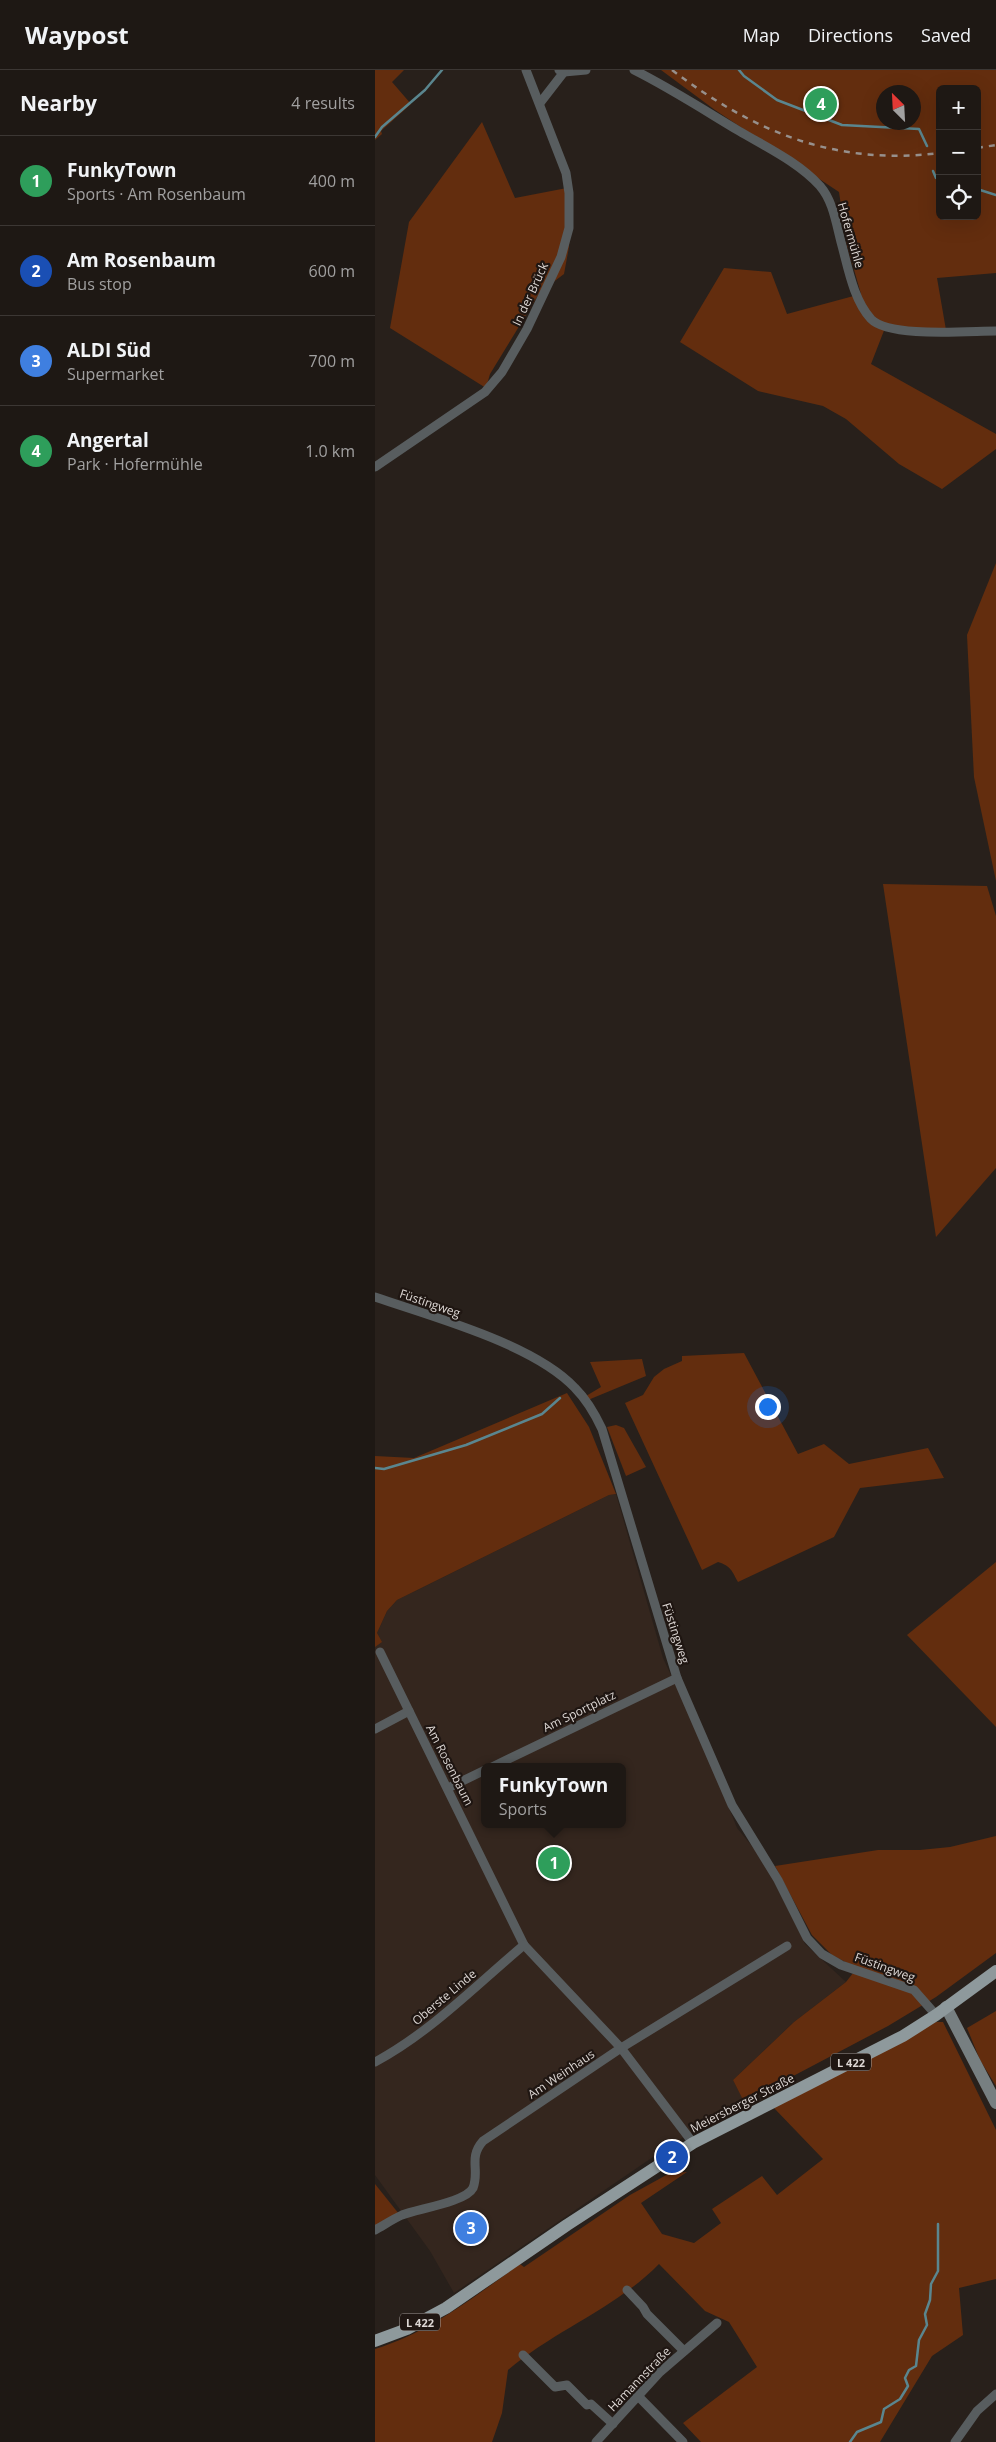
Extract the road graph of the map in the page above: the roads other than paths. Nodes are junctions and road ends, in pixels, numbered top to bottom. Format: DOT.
graph roads {
  1 [pos="526,70"];
  2 [pos="586,70"];
  3 [pos="634,70"];
  4 [pos="561,71"];
  5 [pos="540,103"];
  6 [pos="996,331"];
  7 [pos="375,467"];
  8 [pos="375,1297"];
  9 [pos="380,1652"];
  10 [pos="677,1678"];
  11 [pos="409,1712"];
  12 [pos="375,1729"];
  13 [pos="500,1763"];
  14 [pos="481,1772"];
  15 [pos="448,1788"];
  16 [pos="524,1945"];
  17 [pos="787,1946"];
  18 [pos="996,1971"];
  19 [pos="941,2011"];
  20 [pos="621,2048"];
  21 [pos="375,2062"];
  22 [pos="996,2103"];
  23 [pos="693,2143"];
  24 [pos="375,2230"];
  25 [pos="627,2290"];
  26 [pos="717,2323"];
  27 [pos="375,2341"];
  28 [pos="684,2350"];
  29 [pos="523,2355"];
  30 [pos="996,2394"];
  31 [pos="638,2396"];
  32 [pos="613,2424"];
  33 [pos="596,2442"];
  34 [pos="683,2442"];
  35 [pos="955,2442"];
  1 -- 5 [label="street, In der Brück"];
  2 -- 4 [label="street"];
  3 -- 6 [label="street, Hofermühle"];
  4 -- 5 [label="street"];
  5 -- 7 [label="street, In der Brück"];
  8 -- 10 [label="street, Füstingweg"];
  9 -- 11 [label="street, Am Rosenbaum"];
  10 -- 13 [label="street, Am Sportplatz"];
  10 -- 19 [label="street, Füstingweg"];
  11 -- 12 [label="street"];
  11 -- 15 [label="street, Am Rosenbaum"];
  14 -- 15 [label="street"];
  15 -- 16 [label="street, Am Rosenbaum"];
  16 -- 20 [label="street, Am Rosenbaum"];
  16 -- 21 [label="street, Oberste Linde"];
  17 -- 20 [label="street, Am Weinhaus"];
  18 -- 19 [label="main road, Meiersberger Straße / L 422"];
  19 -- 22 [label="main road"];
  19 -- 23 [label="main road, Meiersberger Straße / L 422"];
  20 -- 23 [label="street, Am Rosenbaum"];
  20 -- 24 [label="street, Am Weinhaus"];
  23 -- 27 [label="main road, Meiersberger Straße / L 422"];
  25 -- 28 [label="street, Hamannstraße"];
  26 -- 28 [label="street, Hamannstraße"];
  28 -- 31 [label="street, Hamannstraße"];
  29 -- 32 [label="street, Hamannstraße"];
  30 -- 35 [label="street"];
  31 -- 32 [label="street, Hamannstraße"];
  31 -- 34 [label="street"];
  32 -- 33 [label="street, Hamannstraße"];
}
